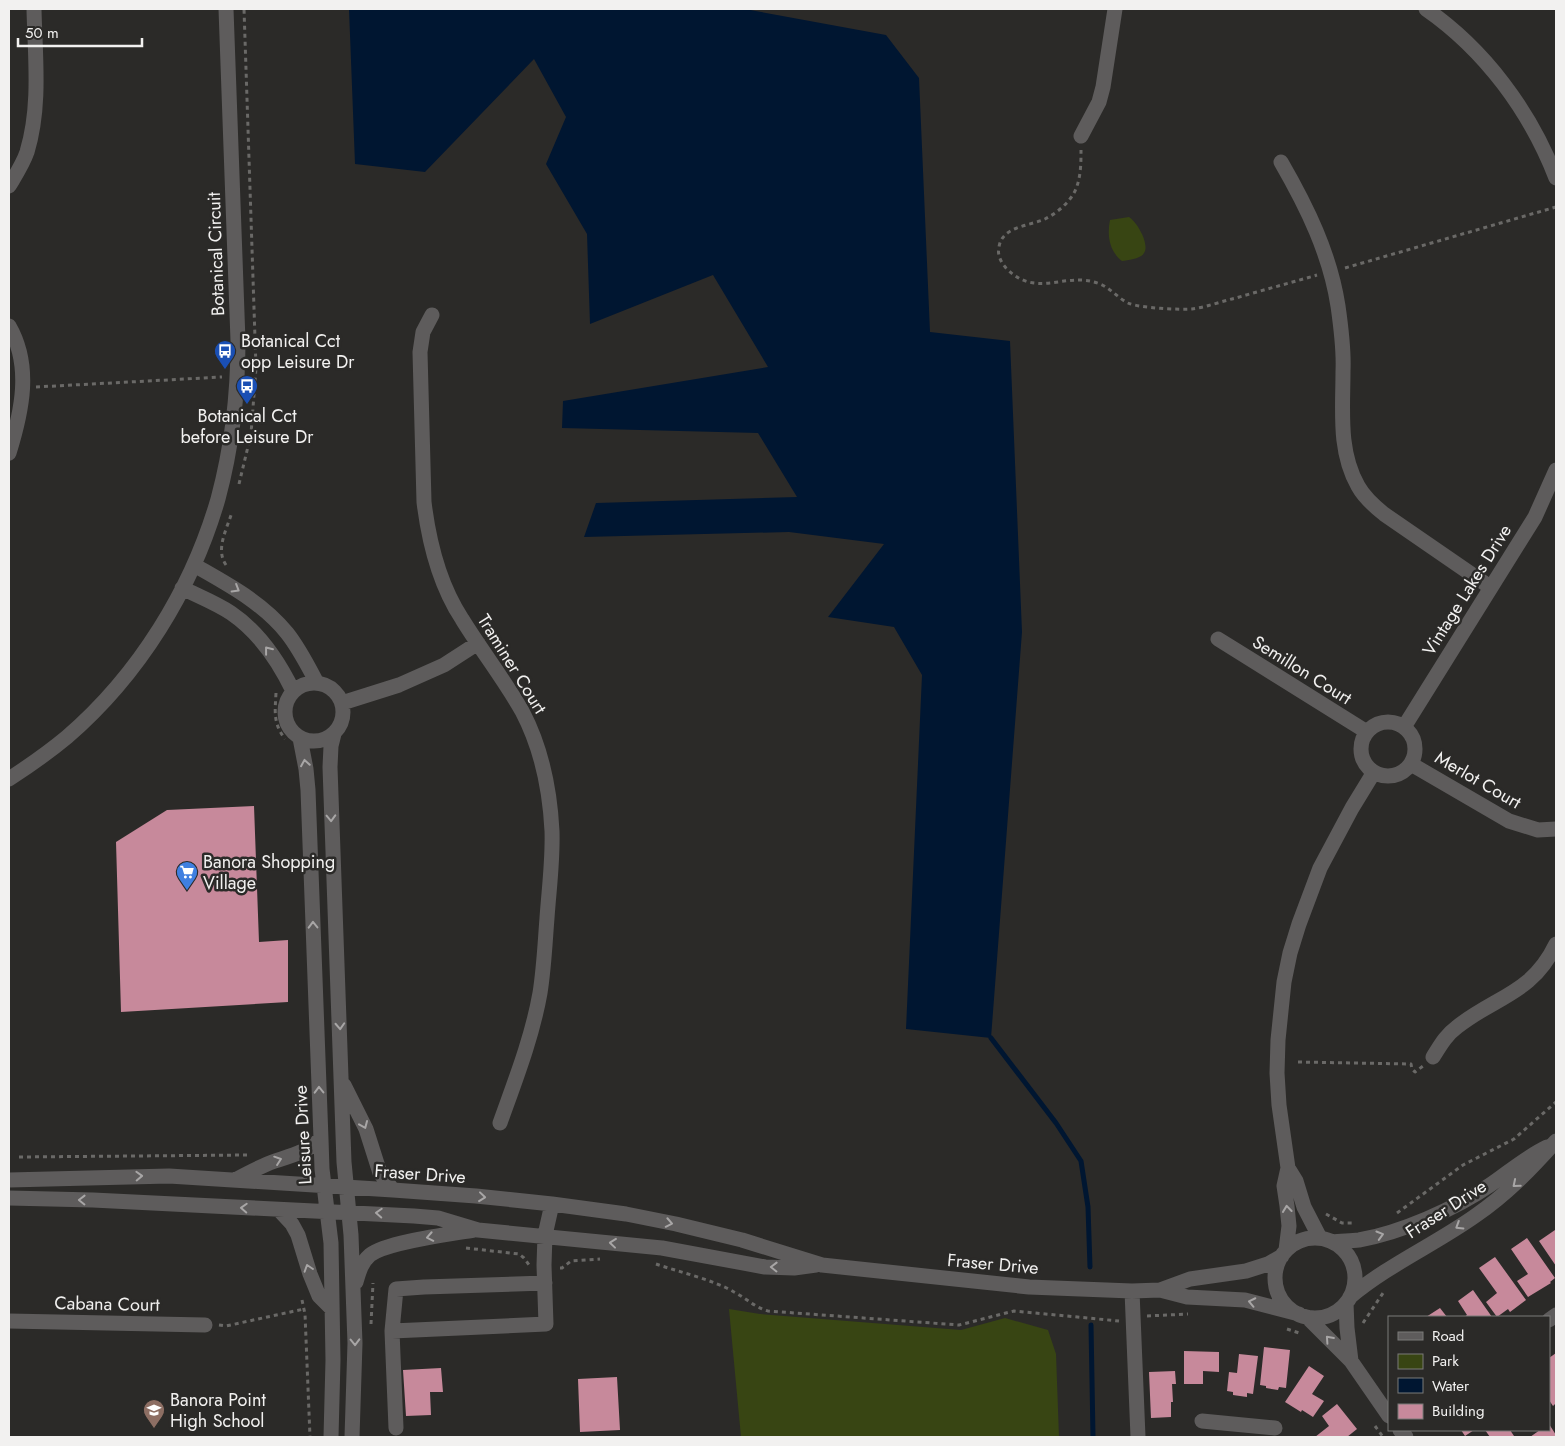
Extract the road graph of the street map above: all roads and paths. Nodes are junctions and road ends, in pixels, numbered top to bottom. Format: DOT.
graph roads {
  1 [pos="34,9"];
  2 [pos="226,9"];
  3 [pos="1115,9"];
  4 [pos="1426,9"];
  5 [pos="1081,136"];
  6 [pos="1281,162"];
  7 [pos="1556,178"];
  8 [pos="9,186"];
  9 [pos="1556,207"];
  10 [pos="1330,272"];
  11 [pos="432,315"];
  12 [pos="9,326"];
  13 [pos="238,376"];
  14 [pos="24,388"];
  15 [pos="9,453"];
  16 [pos="243,470"];
  17 [pos="1556,470"];
  18 [pos="239,487"];
  19 [pos="234,504"];
  20 [pos="194,565"];
  21 [pos="231,569"];
  22 [pos="1490,587"];
  23 [pos="182,588"];
  24 [pos="1218,639"];
  25 [pos="478,643"];
  26 [pos="317,683"];
  27 [pos="276,687"];
  28 [pos="293,691"];
  29 [pos="342,702"];
  30 [pos="1404,727"];
  31 [pos="1367,732"];
  32 [pos="334,734"];
  33 [pos="294,741"];
  34 [pos="1411,764"];
  35 [pos="1374,772"];
  36 [pos="9,779"];
  37 [pos="1556,830"];
  38 [pos="310,831"];
  39 [pos="332,851"];
  40 [pos="335,917"];
  41 [pos="1555,952"];
  42 [pos="316,1010"];
  43 [pos="1433,1057"];
  44 [pos="1298,1062"];
  45 [pos="342,1082"];
  46 [pos="1556,1102"];
  47 [pos="500,1123"];
  48 [pos="321,1139"];
  49 [pos="1556,1142"];
  50 [pos="255,1153"];
  51 [pos="19,1157"];
  52 [pos="1288,1168"];
  53 [pos="9,1180"];
  54 [pos="235,1180"];
  55 [pos="324,1186"];
  56 [pos="347,1188"];
  57 [pos="393,1190"];
  58 [pos="9,1198"];
  59 [pos="552,1204"];
  60 [pos="1323,1209"];
  61 [pos="279,1210"];
  62 [pos="328,1212"];
  63 [pos="349,1212"];
  64 [pos="1396,1213"];
  65 [pos="1361,1223"];
  66 [pos="478,1230"];
  67 [pos="545,1235"];
  68 [pos="1326,1240"];
  69 [pos="1284,1253"];
  70 [pos="607,1259"];
  71 [pos="649,1263"];
  72 [pos="822,1265"];
  73 [pos="562,1268"];
  74 [pos="545,1283"];
  75 [pos="1160,1290"];
  76 [pos="1386,1290"];
  77 [pos="1132,1291"];
  78 [pos="301,1293"];
  79 [pos="353,1293"];
  80 [pos="1348,1300"];
  81 [pos="304,1309"];
  82 [pos="332,1309"];
  83 [pos="1192,1314"];
  84 [pos="1133,1316"];
  85 [pos="1303,1316"];
  86 [pos="9,1321"];
  87 [pos="205,1325"];
  88 [pos="1360,1325"];
  89 [pos="1285,1328"];
  90 [pos="392,1331"];
  91 [pos="1308,1337"];
  92 [pos="1351,1361"];
  93 [pos="1388,1415"];
  94 [pos="1202,1421"];
  95 [pos="1372,1421"];
  96 [pos="396,1428"];
  97 [pos="1275,1428"];
  98 [pos="1236,1431"];
  99 [pos="310,1437"];
  100 [pos="331,1437"];
  101 [pos="352,1437"];
  102 [pos="1138,1437"];
  103 [pos="1383,1437"];
  1 -- 8 [label="street"];
  2 -- 13 [label="street, Botanical Circuit"];
  3 -- 5 [label="street"];
  4 -- 7 [label="street"];
  5 -- 10 [label="path"];
  6 -- 10 [label="street"];
  9 -- 10 [label="path"];
  10 -- 22 [label="street"];
  11 -- 25 [label="street, Traminer Court"];
  12 -- 14 [label="street"];
  13 -- 14 [label="path"];
  13 -- 20 [label="street, Botanical Circuit"];
  14 -- 15 [label="street"];
  16 -- 18 [label="path"];
  17 -- 22 [label="street, Vintage Lakes Drive"];
  19 -- 21 [label="path"];
  20 -- 23 [label="street, Botanical Circuit"];
  20 -- 26 [label="street, one-way"];
  22 -- 30 [label="street, Vintage Lakes Drive"];
  28 -- 23 [label="street, one-way"];
  23 -- 36 [label="street, Botanical Circuit"];
  24 -- 31 [label="street, Semillon Court"];
  25 -- 29 [label="street"];
  25 -- 47 [label="street, Traminer Court"];
  26 -- 28 [label="street"];
  26 -- 29 [label="street"];
  27 -- 33 [label="path"];
  28 -- 33 [label="street, Leisure Drive"];
  29 -- 32 [label="street"];
  30 -- 31 [label="street"];
  30 -- 34 [label="street"];
  31 -- 35 [label="street"];
  32 -- 33 [label="street"];
  32 -- 39 [label="street, one-way"];
  38 -- 33 [label="street, Leisure Drive, one-way"];
  34 -- 35 [label="street"];
  34 -- 37 [label="street, Merlot Court"];
  35 -- 52 [label="street"];
  38 -- 39 [label="street"];
  42 -- 38 [label="street, Leisure Drive, one-way"];
  39 -- 40 [label="street"];
  40 -- 42 [label="street"];
  40 -- 45 [label="street, one-way"];
  41 -- 43 [label="street"];
  48 -- 42 [label="street, Leisure Drive, one-way"];
  43 -- 44 [label="path"];
  45 -- 56 [label="street"];
  45 -- 57 [label="street, one-way"];
  46 -- 64 [label="path"];
  54 -- 48 [label="street, one-way"];
  48 -- 55 [label="street, Leisure Drive"];
  68 -- 49 [label="street, Fraser Drive, one-way"];
  49 -- 80 [label="street, Fraser Drive, one-way"];
  50 -- 51 [label="path"];
  52 -- 68 [label="street"];
  69 -- 52 [label="street, one-way"];
  53 -- 54 [label="street, Fraser Drive, one-way"];
  54 -- 55 [label="street, Fraser Drive"];
  55 -- 56 [label="street, Fraser Drive"];
  55 -- 62 [label="street, Leisure Drive"];
  56 -- 57 [label="street, Fraser Drive"];
  56 -- 63 [label="street"];
  57 -- 59 [label="street, Fraser Drive, one-way"];
  61 -- 58 [label="street, Fraser Drive, one-way"];
  59 -- 67 [label="street"];
  59 -- 72 [label="street, Fraser Drive, one-way"];
  60 -- 65 [label="path"];
  61 -- 62 [label="street, Fraser Drive"];
  82 -- 61 [label="street, one-way"];
  62 -- 63 [label="street, Fraser Drive"];
  62 -- 82 [label="street, Leisure Drive"];
  66 -- 63 [label="street, Fraser Drive, one-way"];
  63 -- 79 [label="street"];
  66 -- 67 [label="street, Fraser Drive"];
  66 -- 79 [label="street, one-way"];
  72 -- 67 [label="street, Fraser Drive, one-way"];
  67 -- 74 [label="street"];
  68 -- 69 [label="street"];
  68 -- 80 [label="street"];
  69 -- 75 [label="street, Fraser Drive"];
  69 -- 85 [label="street"];
  70 -- 73 [label="path"];
  71 -- 84 [label="path"];
  72 -- 77 [label="street, Fraser Drive"];
  74 -- 90 [label="street"];
  74 -- 90 [label="street"];
  75 -- 77 [label="street, Fraser Drive"];
  85 -- 75 [label="street, Fraser Drive, one-way"];
  76 -- 88 [label="path"];
  77 -- 84 [label="street"];
  78 -- 81 [label="path"];
  79 -- 101 [label="street, one-way"];
  80 -- 85 [label="street"];
  80 -- 92 [label="street"];
  81 -- 87 [label="path"];
  81 -- 99 [label="path"];
  82 -- 100 [label="street, Leisure Drive"];
  83 -- 84 [label="path"];
  84 -- 102 [label="street"];
  92 -- 85 [label="street, one-way"];
  86 -- 87 [label="street, Cabana Court"];
  89 -- 91 [label="path"];
  90 -- 96 [label="street"];
  92 -- 93 [label="street"];
  94 -- 98 [label="street"];
  95 -- 103 [label="path"];
  97 -- 98 [label="street"];
}
